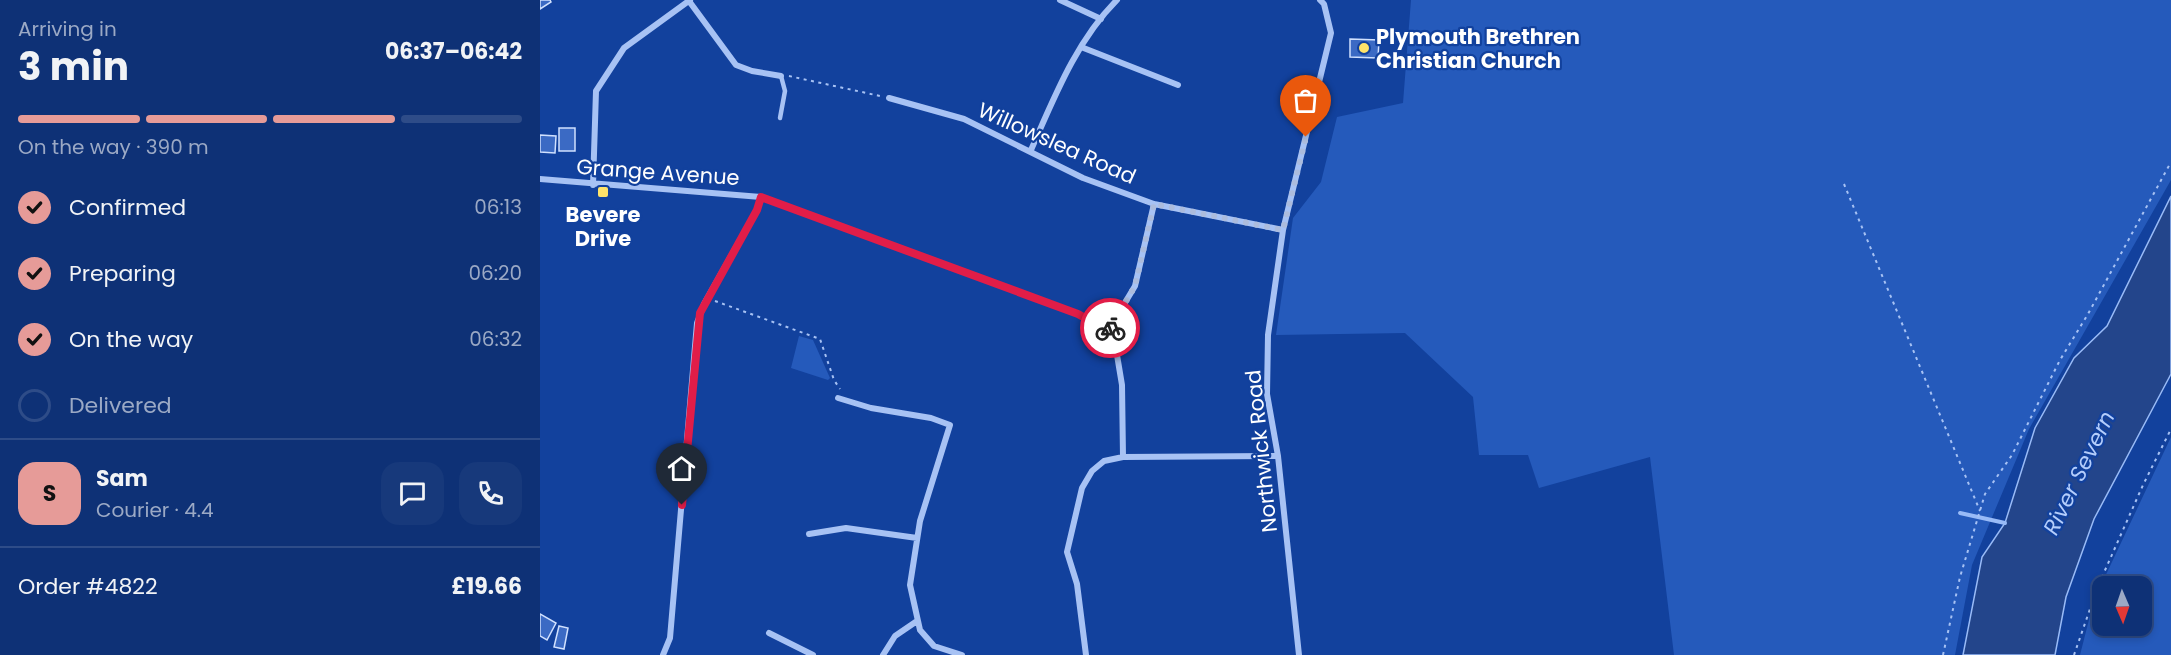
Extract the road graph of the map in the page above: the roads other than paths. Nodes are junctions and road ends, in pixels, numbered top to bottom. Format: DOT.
graph roads {
  1 [pos="1060,0"];
  2 [pos="1117,0"];
  3 [pos="1331,0"];
  4 [pos="690,1"];
  5 [pos="1322,2"];
  6 [pos="1101,19"];
  7 [pos="1081,46"];
  8 [pos="781,76"];
  9 [pos="1178,85"];
  10 [pos="889,98"];
  11 [pos="780,118"];
  12 [pos="1031,150"];
  13 [pos="540,179"];
  14 [pos="593,184"];
  15 [pos="761,197"];
  16 [pos="1154,204"];
  17 [pos="1283,230"];
  18 [pos="1108,331"];
  19 [pos="838,398"];
  20 [pos="1278,456"];
  21 [pos="1123,457"];
  22 [pos="809,534"];
  23 [pos="917,538"];
  24 [pos="917,621"];
  25 [pos="768,633"];
  26 [pos="663,655"];
  27 [pos="813,655"];
  28 [pos="883,655"];
  29 [pos="962,655"];
  30 [pos="1086,655"];
  31 [pos="1299,655"];
  1 -- 6 [label="street"];
  2 -- 6 [label="street"];
  3 -- 5 [label="street"];
  4 -- 8 [label="street"];
  4 -- 14 [label="street"];
  5 -- 17 [label="street, Northwick Road"];
  6 -- 7 [label="street"];
  7 -- 9 [label="street"];
  7 -- 12 [label="street"];
  8 -- 11 [label="lane"];
  10 -- 12 [label="street, Willowslea Road"];
  12 -- 16 [label="street, Willowslea Road"];
  13 -- 14 [label="street, Grange Avenue"];
  14 -- 15 [label="street, Grange Avenue"];
  15 -- 18 [label="street, Grange Avenue"];
  15 -- 26 [label="street"];
  16 -- 17 [label="street, Willowslea Road"];
  16 -- 18 [label="street"];
  17 -- 20 [label="street, Northwick Road"];
  18 -- 21 [label="street"];
  19 -- 23 [label="street"];
  20 -- 21 [label="street"];
  20 -- 31 [label="street, Northwick Road"];
  21 -- 30 [label="street"];
  22 -- 23 [label="street"];
  23 -- 24 [label="street"];
  24 -- 28 [label="street"];
  24 -- 29 [label="street"];
  25 -- 27 [label="street"];
}
